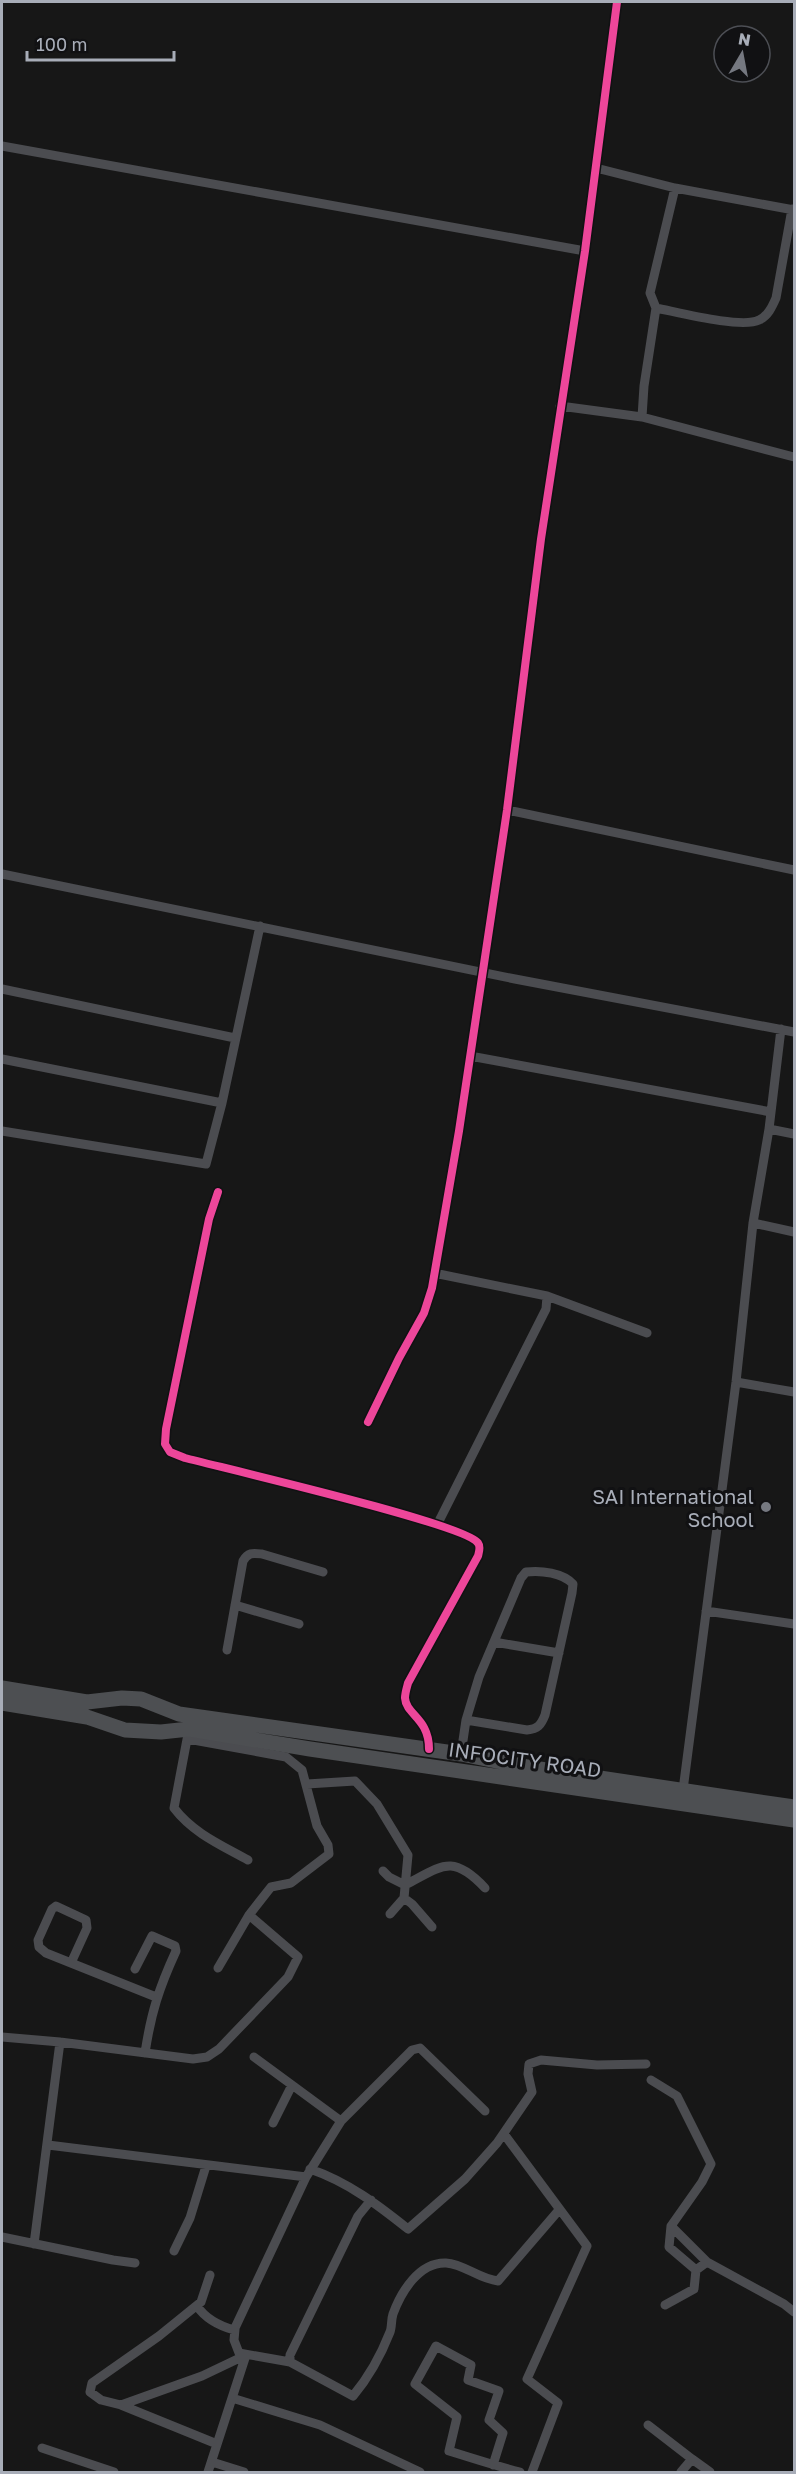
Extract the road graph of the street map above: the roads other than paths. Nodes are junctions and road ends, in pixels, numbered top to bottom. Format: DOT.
graph roads {
  1 [pos="617,2"];
  2 [pos="2,146"];
  3 [pos="596,168"];
  4 [pos="675,188"];
  5 [pos="793,209"];
  6 [pos="585,251"];
  7 [pos="656,308"];
  8 [pos="560,406"];
  9 [pos="642,417"];
  10 [pos="795,457"];
  11 [pos="507,810"];
  12 [pos="795,870"];
  13 [pos="2,873"];
  14 [pos="260,926"];
  15 [pos="483,972"];
  16 [pos="2,990"];
  17 [pos="781,1029"];
  18 [pos="795,1032"];
  19 [pos="235,1038"];
  20 [pos="470,1056"];
  21 [pos="2,1059"];
  22 [pos="222,1103"];
  23 [pos="771,1112"];
  24 [pos="769,1129"];
  25 [pos="2,1131"];
  26 [pos="795,1134"];
  27 [pos="218,1192"];
  28 [pos="753,1223"];
  29 [pos="795,1232"];
  30 [pos="434,1273"];
  31 [pos="547,1296"];
  32 [pos="647,1333"];
  33 [pos="736,1382"];
  34 [pos="795,1392"];
  35 [pos="368,1422"];
  36 [pos="437,1525"];
  37 [pos="323,1572"];
  38 [pos="235,1605"];
  39 [pos="706,1611"];
  40 [pos="298,1624"];
  41 [pos="795,1624"];
  42 [pos="494,1642"];
  43 [pos="227,1650"];
  44 [pos="559,1653"];
  45 [pos="2,1688"];
  46 [pos="2,1703"];
  47 [pos="87,1709"];
  48 [pos="466,1720"];
  49 [pos="183,1728"];
  50 [pos="429,1749"];
  51 [pos="461,1754"];
  52 [pos="307,1784"];
  53 [pos="598,1784"];
  54 [pos="683,1790"];
  55 [pos="795,1807"];
  56 [pos="795,1820"];
  57 [pos="248,1860"];
  58 [pos="383,1871"];
  59 [pos="405,1885"];
  60 [pos="485,1888"];
  61 [pos="404,1898"];
  62 [pos="390,1914"];
  63 [pos="249,1915"];
  64 [pos="432,1927"];
  65 [pos="71,1963"];
  66 [pos="218,1968"];
  67 [pos="135,1969"];
  68 [pos="156,1997"];
  69 [pos="2,2037"];
  70 [pos="60,2042"];
  71 [pos="145,2053"];
  72 [pos="254,2057"];
  73 [pos="646,2064"];
  74 [pos="651,2080"];
  75 [pos="292,2085"];
  76 [pos="485,2110"];
  77 [pos="341,2121"];
  78 [pos="273,2123"];
  79 [pos="504,2134"];
  80 [pos="48,2145"];
  81 [pos="206,2166"];
  82 [pos="308,2173"];
  83 [pos="370,2200"];
  84 [pos="559,2210"];
  85 [pos="671,2226"];
  86 [pos="2,2237"];
  87 [pos="34,2244"];
  88 [pos="174,2251"];
  89 [pos="707,2262"];
  90 [pos="135,2263"];
  91 [pos="696,2270"];
  92 [pos="210,2275"];
  93 [pos="665,2305"];
  94 [pos="197,2306"];
  95 [pos="795,2312"];
  96 [pos="235,2329"];
  97 [pos="246,2355"];
  98 [pos="290,2362"];
  99 [pos="232,2398"];
  100 [pos="121,2405"];
  101 [pos="648,2425"];
  102 [pos="217,2444"];
  103 [pos="42,2448"];
  104 [pos="692,2459"];
  105 [pos="212,2462"];
  106 [pos="493,2465"];
  107 [pos="534,2471"];
  108 [pos="114,2472"];
  109 [pos="208,2472"];
  110 [pos="244,2472"];
  111 [pos="420,2472"];
  112 [pos="520,2472"];
  113 [pos="681,2472"];
  114 [pos="710,2472"];
  1 -- 3 [label="street"];
  2 -- 6 [label="street"];
  3 -- 4 [label="street"];
  3 -- 6 [label="street"];
  4 -- 5 [label="street"];
  4 -- 7 [label="street"];
  5 -- 7 [label="street"];
  6 -- 8 [label="street"];
  7 -- 9 [label="street"];
  8 -- 9 [label="street"];
  8 -- 11 [label="street"];
  9 -- 10 [label="street"];
  11 -- 12 [label="street"];
  11 -- 15 [label="street"];
  13 -- 14 [label="street"];
  14 -- 15 [label="street"];
  14 -- 19 [label="street"];
  15 -- 17 [label="street"];
  15 -- 20 [label="street"];
  16 -- 19 [label="street"];
  17 -- 18 [label="street"];
  17 -- 23 [label="street"];
  19 -- 22 [label="street"];
  20 -- 23 [label="street"];
  20 -- 30 [label="street"];
  21 -- 22 [label="street"];
  22 -- 25 [label="street"];
  23 -- 24 [label="street"];
  24 -- 26 [label="street"];
  24 -- 28 [label="street"];
  27 -- 36 [label="street"];
  28 -- 29 [label="street"];
  28 -- 33 [label="street"];
  30 -- 31 [label="street"];
  30 -- 35 [label="street"];
  31 -- 32 [label="street"];
  31 -- 36 [label="street"];
  33 -- 34 [label="street"];
  33 -- 39 [label="street"];
  36 -- 50 [label="street"];
  37 -- 38 [label="street"];
  38 -- 40 [label="street"];
  38 -- 43 [label="street"];
  39 -- 41 [label="street"];
  39 -- 54 [label="street"];
  42 -- 44 [label="street"];
  42 -- 44 [label="street"];
  42 -- 48 [label="street"];
  44 -- 48 [label="street"];
  45 -- 47 [label="main road, INFOCITY ROAD"];
  46 -- 47 [label="main road, INFOCITY ROAD"];
  47 -- 49 [label="main road, INFOCITY ROAD"];
  47 -- 49 [label="main road, INFOCITY ROAD"];
  48 -- 51 [label="street"];
  49 -- 50 [label="main road, INFOCITY ROAD"];
  49 -- 52 [label="street"];
  49 -- 53 [label="main road, INFOCITY ROAD"];
  49 -- 57 [label="street"];
  50 -- 51 [label="main road, INFOCITY ROAD"];
  51 -- 53 [label="main road, INFOCITY ROAD"];
  52 -- 59 [label="street"];
  52 -- 63 [label="street"];
  53 -- 54 [label="main road, INFOCITY ROAD"];
  53 -- 56 [label="main road, INFOCITY ROAD"];
  54 -- 55 [label="main road, INFOCITY ROAD"];
  58 -- 59 [label="street"];
  59 -- 60 [label="street"];
  59 -- 61 [label="street"];
  61 -- 62 [label="street"];
  61 -- 64 [label="street"];
  63 -- 66 [label="street"];
  63 -- 71 [label="street"];
  65 -- 65 [label="street"];
  65 -- 68 [label="street"];
  67 -- 68 [label="street"];
  68 -- 71 [label="street"];
  69 -- 70 [label="street"];
  70 -- 71 [label="street"];
  70 -- 80 [label="street"];
  72 -- 75 [label="street"];
  73 -- 79 [label="street"];
  74 -- 85 [label="street"];
  75 -- 77 [label="street"];
  75 -- 78 [label="street"];
  76 -- 77 [label="street"];
  77 -- 82 [label="street"];
  79 -- 83 [label="street"];
  79 -- 84 [label="street"];
  80 -- 81 [label="street"];
  80 -- 87 [label="street"];
  81 -- 82 [label="street"];
  81 -- 88 [label="street"];
  82 -- 83 [label="street"];
  82 -- 96 [label="street"];
  83 -- 98 [label="street"];
  84 -- 98 [label="street"];
  84 -- 107 [label="street"];
  85 -- 89 [label="street"];
  85 -- 91 [label="street"];
  86 -- 87 [label="street"];
  87 -- 90 [label="street"];
  89 -- 91 [label="street"];
  89 -- 95 [label="street"];
  91 -- 93 [label="street"];
  92 -- 94 [label="street"];
  94 -- 96 [label="street"];
  94 -- 100 [label="street"];
  96 -- 97 [label="street"];
  97 -- 98 [label="street"];
  97 -- 99 [label="street"];
  97 -- 100 [label="street"];
  99 -- 102 [label="street"];
  99 -- 111 [label="street"];
  100 -- 102 [label="street"];
  101 -- 104 [label="street"];
  102 -- 105 [label="street"];
  103 -- 108 [label="street"];
  104 -- 113 [label="street"];
  104 -- 114 [label="street"];
  105 -- 109 [label="street"];
  105 -- 110 [label="street"];
  106 -- 106 [label="street"];
  106 -- 112 [label="street"];
}
